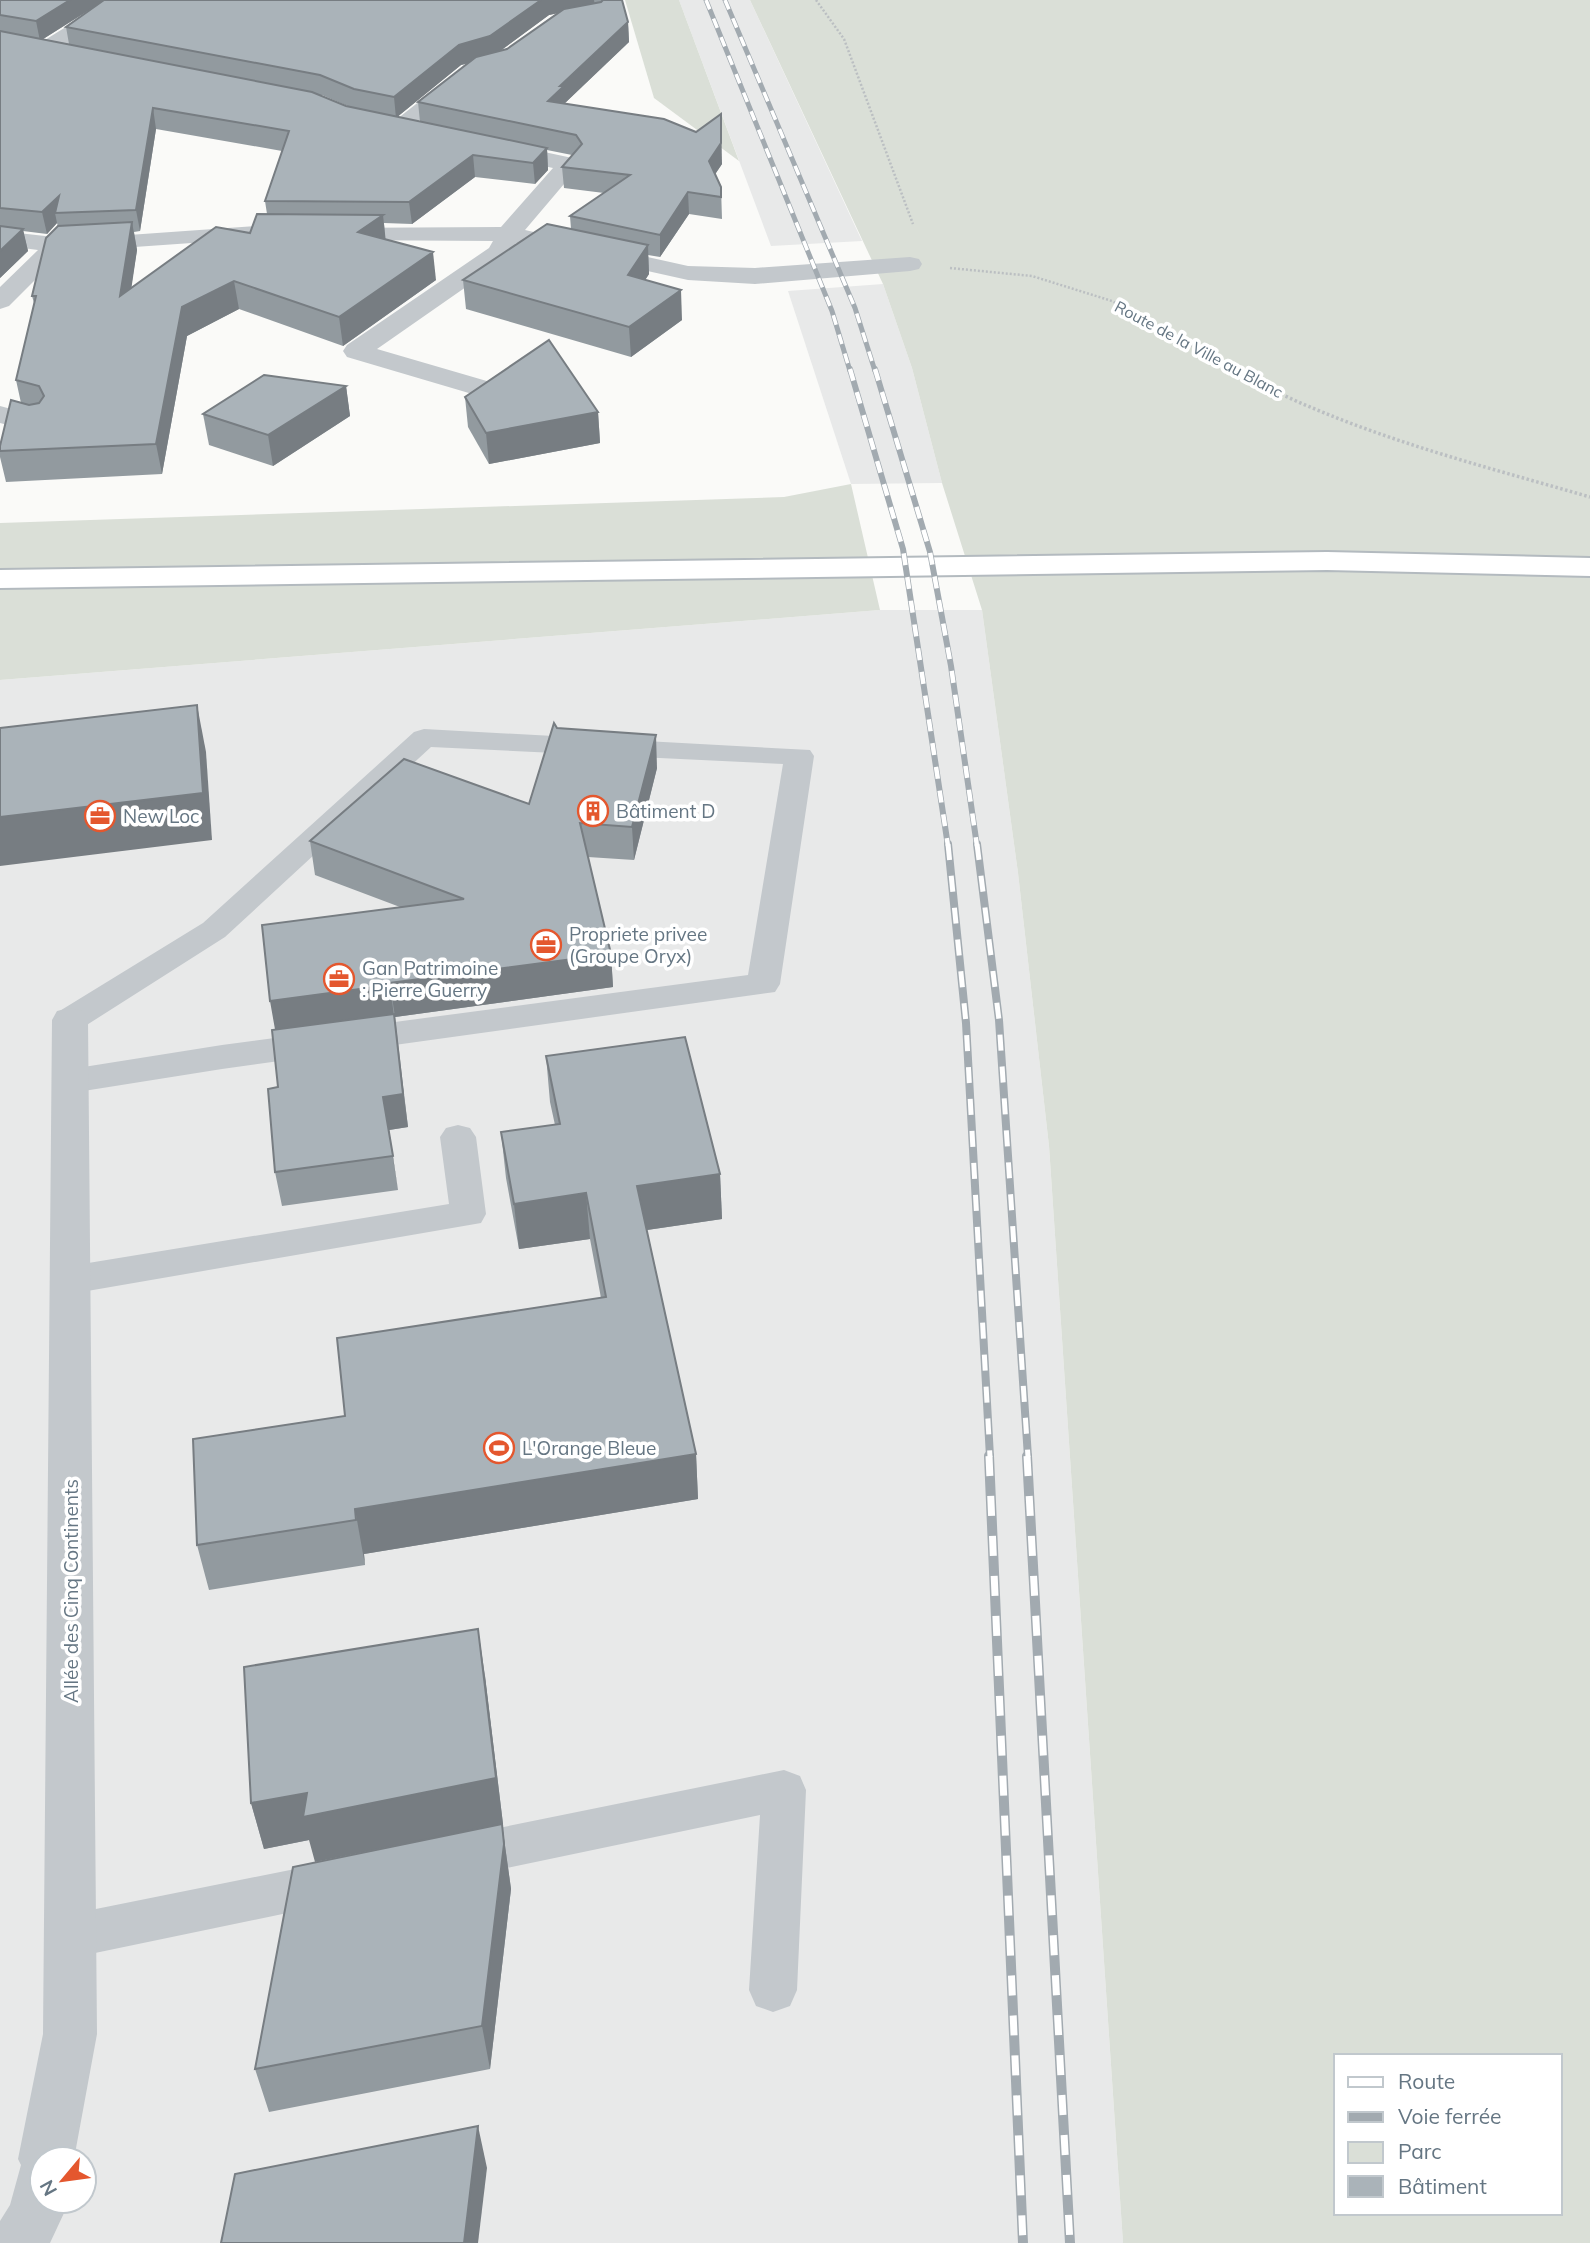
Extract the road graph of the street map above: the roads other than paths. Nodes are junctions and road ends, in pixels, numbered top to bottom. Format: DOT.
graph roads {
  1 [pos="124,0"];
  2 [pos="81,57"];
  3 [pos="470,71"];
  4 [pos="374,122"];
  5 [pos="399,127"];
  6 [pos="425,133"];
  7 [pos="477,144"];
  8 [pos="280,232"];
  9 [pos="307,232"];
  10 [pos="508,234"];
  11 [pos="0,238"];
  12 [pos="546,242"];
  13 [pos="57,245"];
  14 [pos="572,248"];
  15 [pos="910,264"];
  16 [pos="0,301"];
  17 [pos="488,390"];
  18 [pos="0,414"];
  19 [pos="36,424"];
  20 [pos="1590,567"];
  21 [pos="0,579"];
  22 [pos="71,1020"];
  23 [pos="71,1081"];
  24 [pos="458,1137"];
  25 [pos="70,1280"];
  26 [pos="71,1936"];
  27 [pos="772,1990"];
  28 [pos="49,2145"];
  29 [pos="35,2215"];
  30 [pos="19,2243"];
  1 -- 2 [label="street"];
  3 -- 5 [label="lane"];
  4 -- 5 [label="street"];
  5 -- 6 [label="street"];
  7 -- 10 [label="street"];
  8 -- 13 [label="street"];
  9 -- 10 [label="street"];
  10 -- 12 [label="street"];
  10 -- 17 [label="street"];
  11 -- 13 [label="street"];
  13 -- 16 [label="street"];
  14 -- 15 [label="street"];
  18 -- 19 [label="street"];
  20 -- 21 [label="main road"];
  22 -- 23 [label="street, Allée des Cinq Continents"];
  22 -- 23 [label="lane"];
  23 -- 25 [label="street, Allée des Cinq Continents"];
  24 -- 25 [label="lane"];
  25 -- 26 [label="street, Allée des Cinq Continents"];
  26 -- 27 [label="lane"];
  26 -- 28 [label="street, Allée des Cinq Continents"];
  29 -- 30 [label="street"];
}
